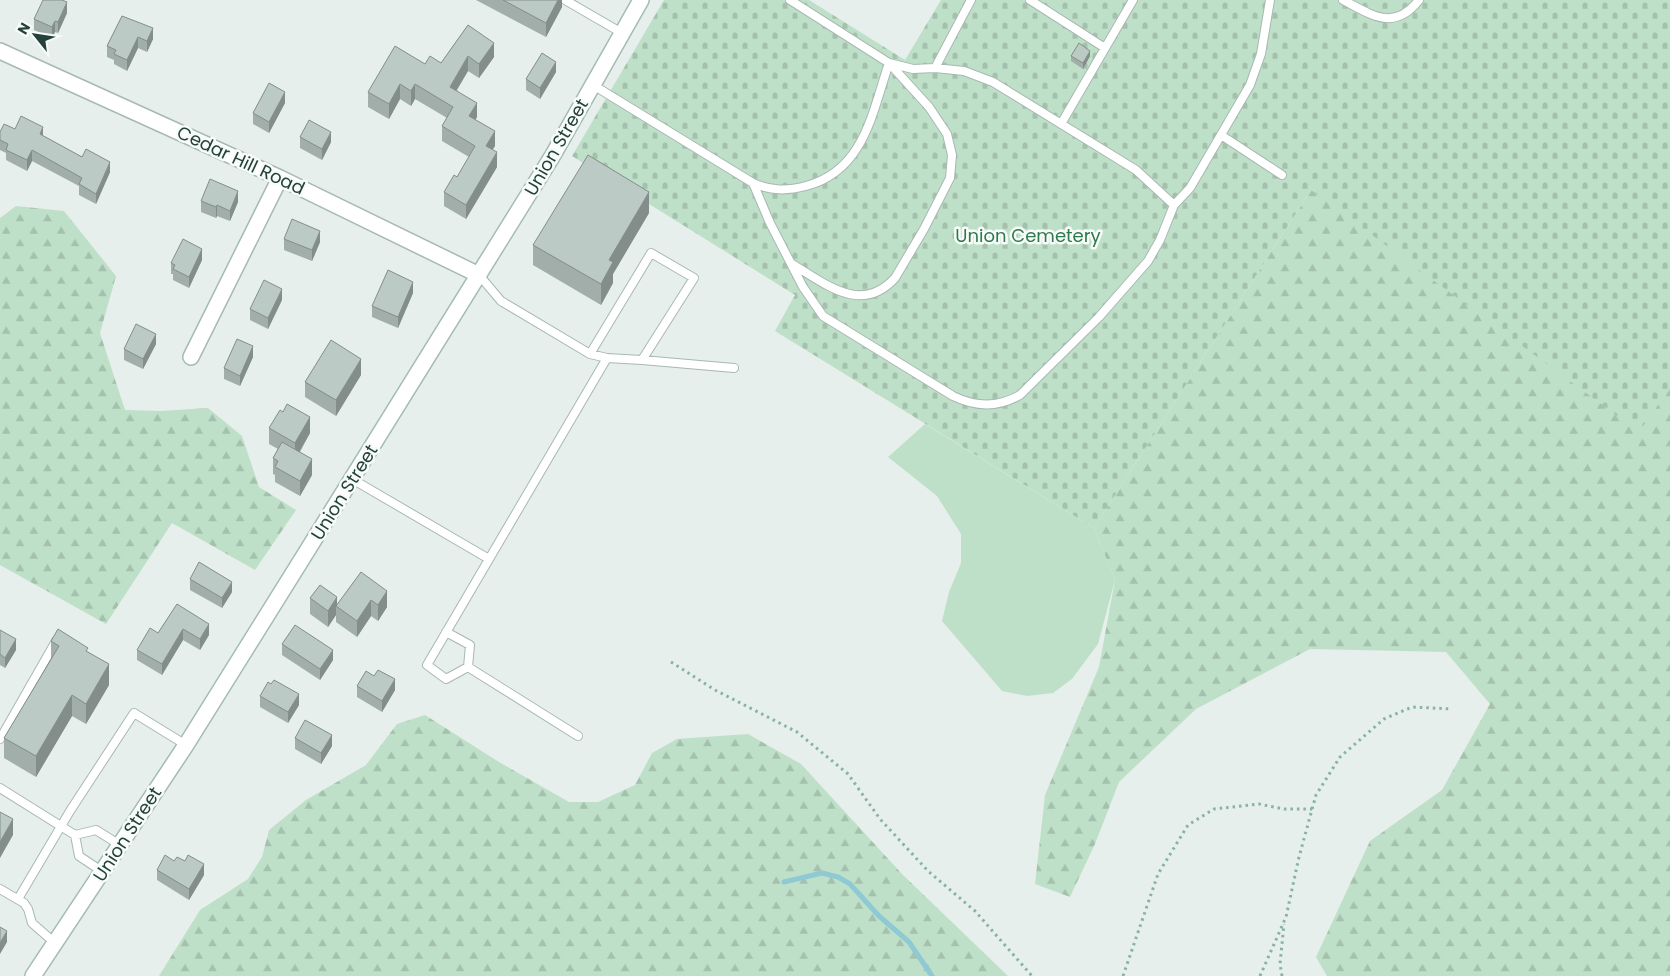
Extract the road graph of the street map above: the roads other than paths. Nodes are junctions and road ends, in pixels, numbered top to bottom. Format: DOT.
graph roads {
  1 [pos="565,0"];
  2 [pos="641,0"];
  3 [pos="790,0"];
  4 [pos="971,0"];
  5 [pos="1030,0"];
  6 [pos="1133,0"];
  7 [pos="1270,0"];
  8 [pos="1343,0"];
  9 [pos="1419,0"];
  10 [pos="622,33"];
  11 [pos="1105,48"];
  12 [pos="0,51"];
  13 [pos="889,63"];
  14 [pos="935,68"];
  15 [pos="593,84"];
  16 [pos="1061,124"];
  17 [pos="1222,135"];
  18 [pos="1282,175"];
  19 [pos="280,178"];
  20 [pos="753,183"];
  21 [pos="1174,205"];
  22 [pos="792,264"];
  23 [pos="479,275"];
  24 [pos="590,354"];
  25 [pos="191,357"];
  26 [pos="607,358"];
  27 [pos="642,360"];
  28 [pos="734,368"];
  29 [pos="352,479"];
  30 [pos="488,559"];
  31 [pos="446,632"];
  32 [pos="56,640"];
  33 [pos="468,667"];
  34 [pos="578,736"];
  35 [pos="0,739"];
  36 [pos="186,745"];
  37 [pos="0,788"];
  38 [pos="61,826"];
  39 [pos="75,835"];
  40 [pos="120,845"];
  41 [pos="103,872"];
  42 [pos="0,889"];
  43 [pos="18,899"];
  44 [pos="55,944"];
  45 [pos="33,976"];
  1 -- 10 [label="lane"];
  2 -- 10 [label="main road, Union Street"];
  3 -- 13 [label="lane"];
  4 -- 14 [label="lane"];
  5 -- 11 [label="lane"];
  6 -- 11 [label="lane"];
  7 -- 17 [label="lane"];
  8 -- 9 [label="lane"];
  10 -- 15 [label="main road, Union Street"];
  11 -- 16 [label="lane"];
  12 -- 19 [label="main road, Cedar Hill Road"];
  13 -- 14 [label="lane"];
  13 -- 20 [label="lane"];
  13 -- 22 [label="lane"];
  14 -- 16 [label="lane"];
  15 -- 20 [label="lane"];
  15 -- 23 [label="main road, Union Street"];
  16 -- 21 [label="lane"];
  17 -- 18 [label="lane"];
  17 -- 21 [label="lane"];
  19 -- 23 [label="main road, Cedar Hill Road"];
  19 -- 25 [label="main road"];
  20 -- 22 [label="lane"];
  21 -- 22 [label="lane"];
  23 -- 24 [label="lane"];
  23 -- 29 [label="main road, Union Street"];
  24 -- 26 [label="lane"];
  24 -- 27 [label="lane"];
  26 -- 27 [label="lane"];
  26 -- 30 [label="lane"];
  27 -- 28 [label="lane"];
  29 -- 30 [label="lane"];
  29 -- 36 [label="main road, Union Street"];
  30 -- 31 [label="lane"];
  31 -- 33 [label="lane"];
  31 -- 33 [label="lane"];
  32 -- 35 [label="lane"];
  33 -- 34 [label="lane"];
  36 -- 38 [label="lane"];
  36 -- 40 [label="main road, Union Street"];
  37 -- 38 [label="lane"];
  38 -- 39 [label="lane"];
  38 -- 43 [label="lane"];
  39 -- 40 [label="lane"];
  39 -- 41 [label="lane"];
  40 -- 41 [label="main road, Union Street"];
  41 -- 44 [label="main road, Union Street"];
  42 -- 43 [label="lane"];
  43 -- 44 [label="lane"];
  44 -- 45 [label="main road, Union Street"];
}
